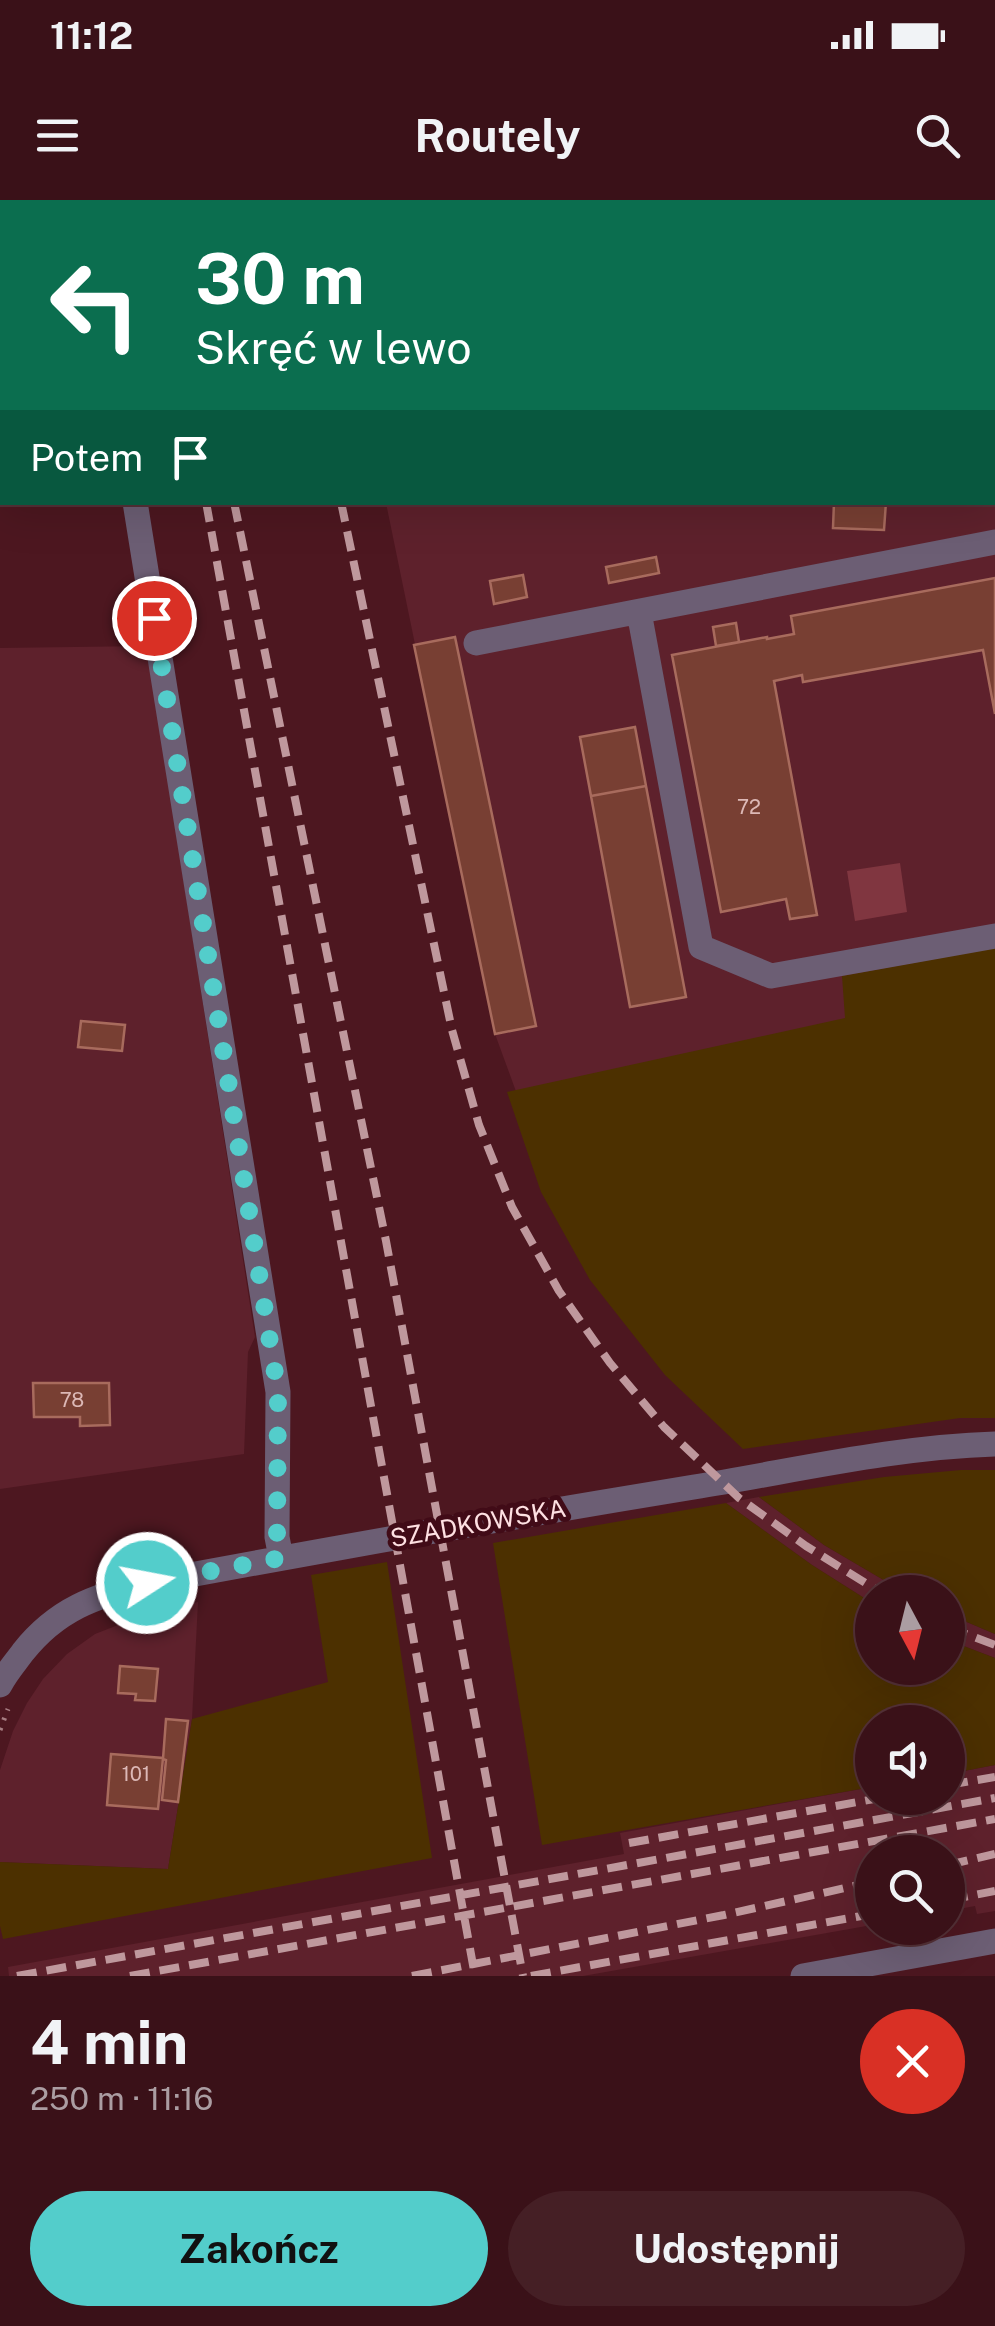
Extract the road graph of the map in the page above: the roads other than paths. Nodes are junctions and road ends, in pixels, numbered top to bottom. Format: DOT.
graph roads {
  1 [pos="135,505"];
  2 [pos="995,542"];
  3 [pos="638,612"];
  4 [pos="476,644"];
  5 [pos="995,936"];
  6 [pos="995,1444"];
  7 [pos="281,1558"];
  8 [pos="5,1694"];
  9 [pos="995,1941"];
  10 [pos="803,1976"];
  1 -- 7 [label="street"];
  2 -- 3 [label="street"];
  3 -- 4 [label="street"];
  3 -- 5 [label="street"];
  6 -- 7 [label="street, SZADKOWSKA"];
  7 -- 8 [label="street, SZADKOWSKA"];
  9 -- 10 [label="street"];
}
